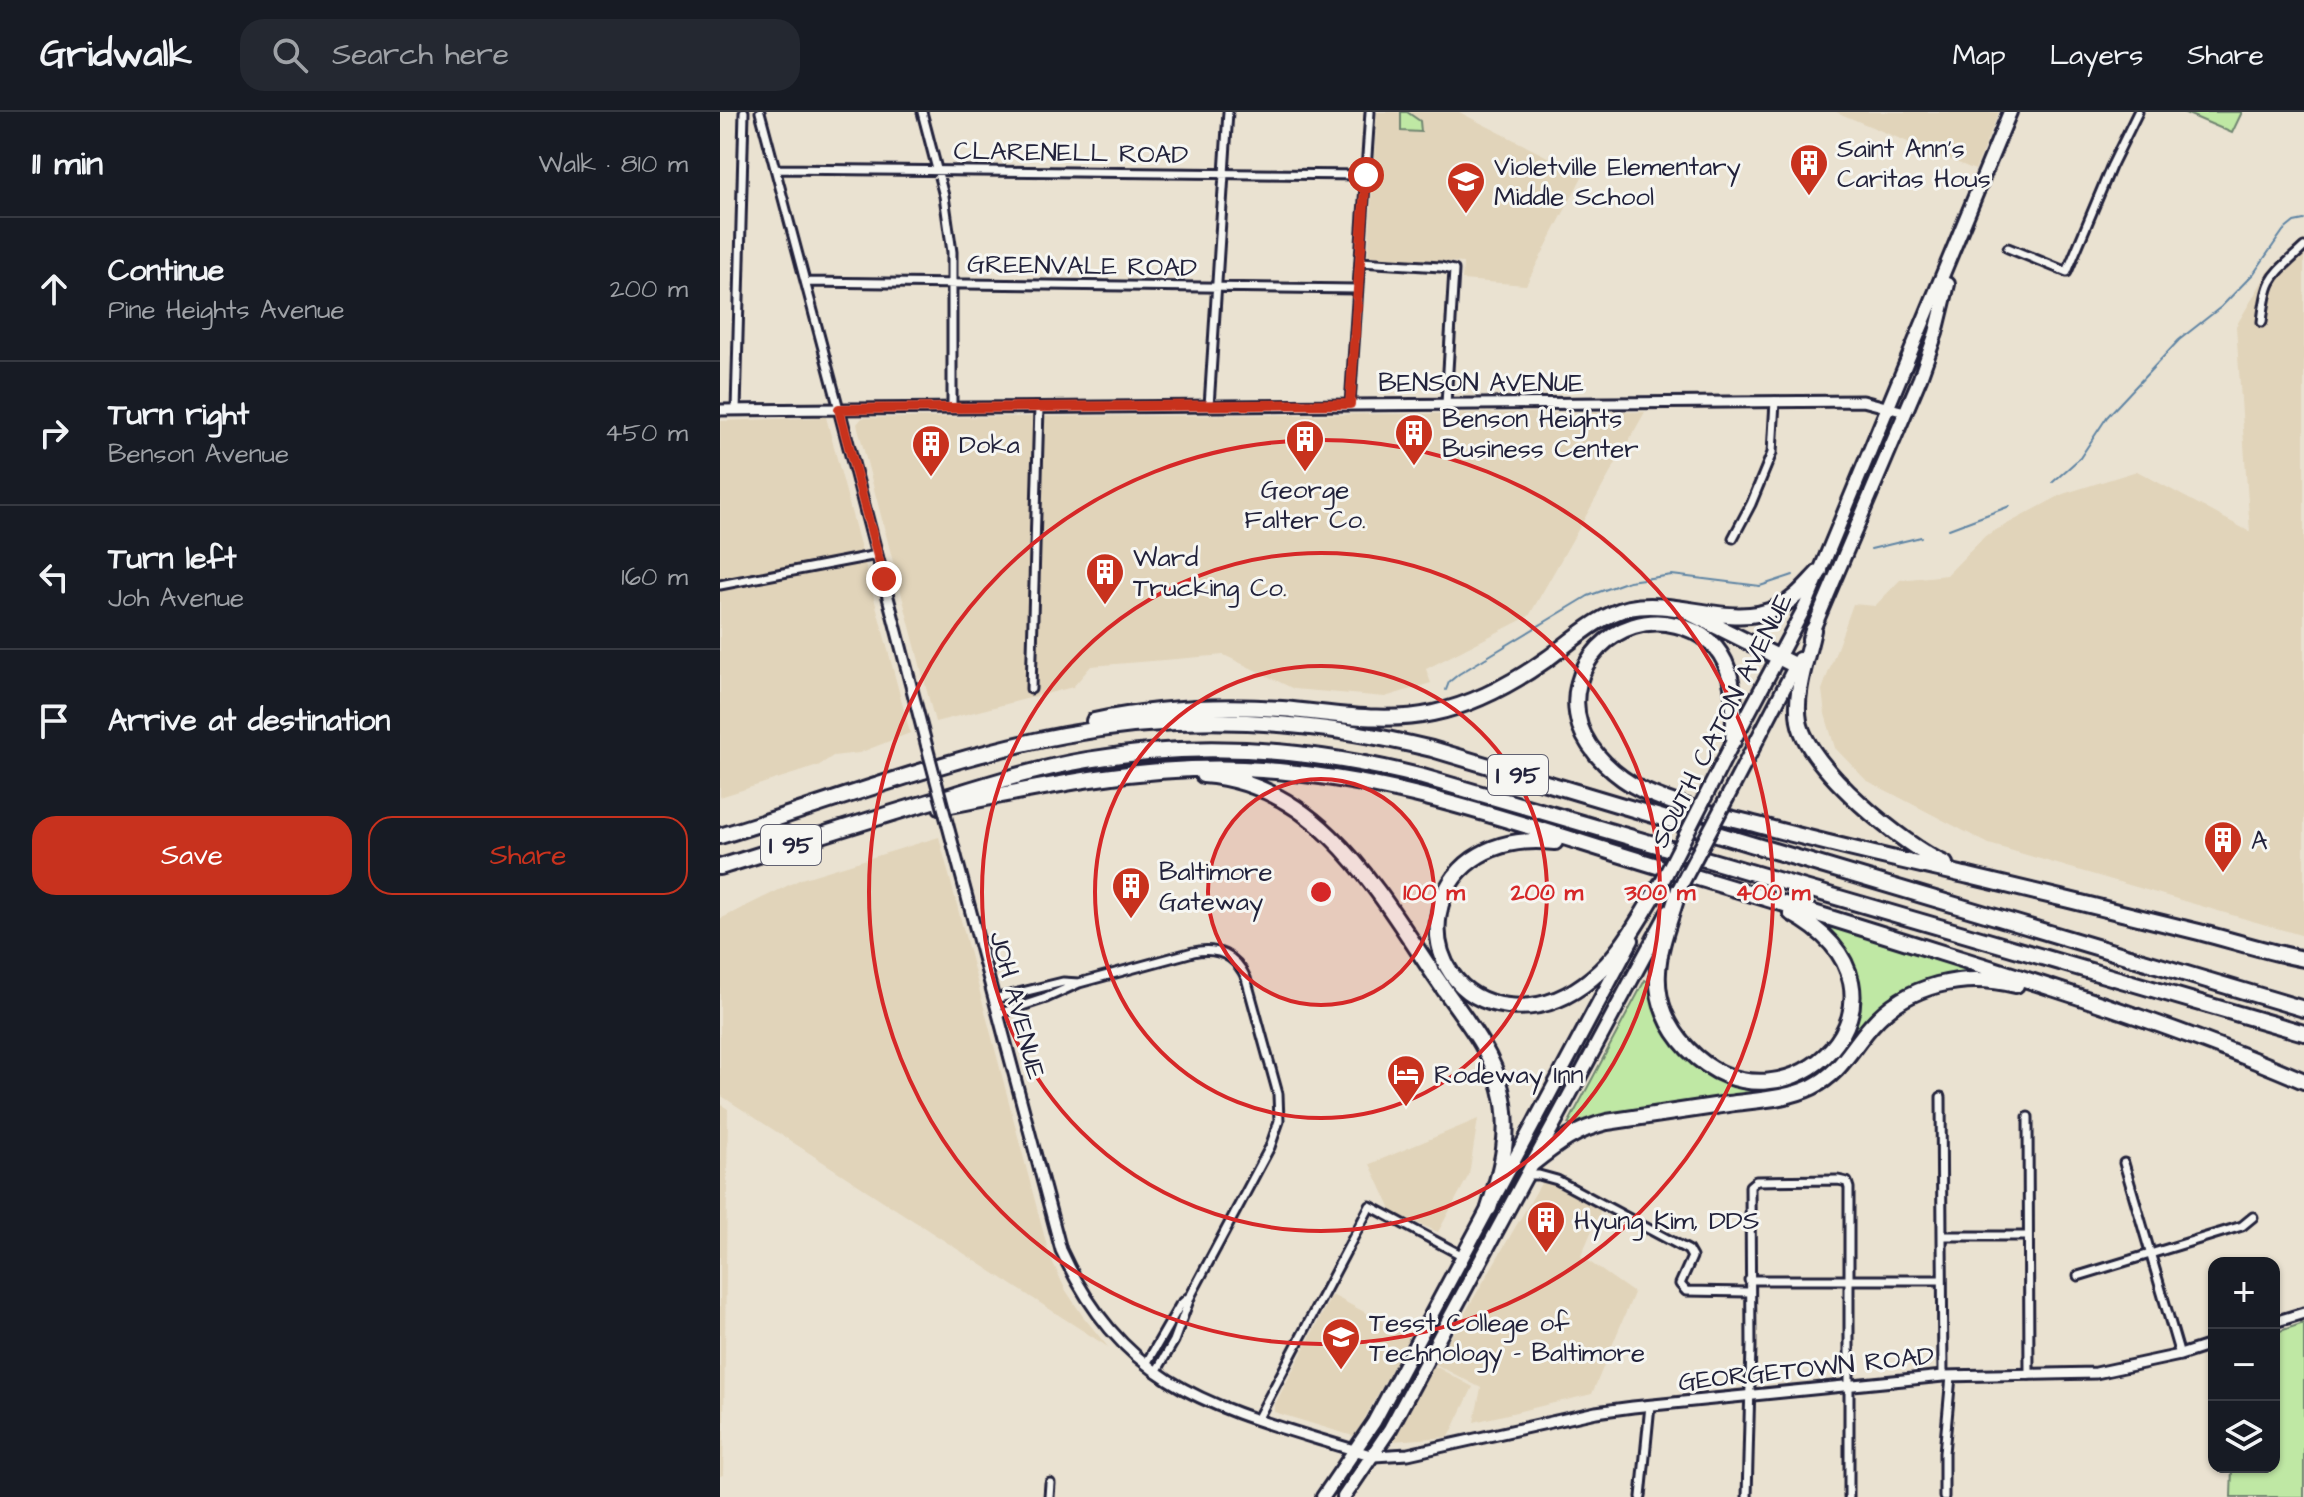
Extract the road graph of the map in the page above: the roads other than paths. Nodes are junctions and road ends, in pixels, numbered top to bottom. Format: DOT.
graph roads {
  1 [pos="744,112"];
  2 [pos="760,112"];
  3 [pos="922,112"];
  4 [pos="1228,112"];
  5 [pos="1370,112"];
  6 [pos="2010,112"];
  7 [pos="2138,112"];
  8 [pos="776,169"];
  9 [pos="938,170"];
  10 [pos="1223,173"];
  11 [pos="1366,175"];
  12 [pos="1959,239"];
  13 [pos="2304,247"];
  14 [pos="2008,248"];
  15 [pos="1360,262"];
  16 [pos="806,282"];
  17 [pos="953,284"];
  18 [pos="1217,287"];
  19 [pos="1358,289"];
  20 [pos="2262,322"];
  21 [pos="1775,401"];
  22 [pos="1350,404"];
  23 [pos="1446,404"];
  24 [pos="1209,406"];
  25 [pos="1889,406"];
  26 [pos="1039,407"];
  27 [pos="952,408"];
  28 [pos="839,409"];
  29 [pos="720,410"];
  30 [pos="736,410"];
  31 [pos="1905,412"];
  32 [pos="1733,538"];
  33 [pos="877,555"];
  34 [pos="1820,571"];
  35 [pos="720,585"];
  36 [pos="1675,606"];
  37 [pos="1813,630"];
  38 [pos="1780,657"];
  39 [pos="1796,666"];
  40 [pos="1031,689"];
  41 [pos="1733,742"];
  42 [pos="1138,773"];
  43 [pos="910,777"];
  44 [pos="862,823"];
  45 [pos="720,836"];
  46 [pos="1599,849"];
  47 [pos="720,867"];
  48 [pos="1661,884"];
  49 [pos="2014,887"];
  50 [pos="1679,889"];
  51 [pos="1743,891"];
  52 [pos="2304,959"];
  53 [pos="1079,983"];
  54 [pos="994,999"];
  55 [pos="2304,1009"];
  56 [pos="998,1014"];
  57 [pos="2172,1029"];
  58 [pos="2304,1033"];
  59 [pos="2304,1081"];
  60 [pos="1941,1097"];
  61 [pos="2028,1117"];
  62 [pos="2124,1163"];
  63 [pos="1530,1169"];
  64 [pos="1489,1208"];
  65 [pos="2253,1217"];
  66 [pos="1942,1236"];
  67 [pos="2028,1236"];
  68 [pos="2150,1252"];
  69 [pos="1463,1256"];
  70 [pos="2078,1276"];
  71 [pos="1749,1280"];
  72 [pos="1849,1280"];
  73 [pos="1941,1280"];
  74 [pos="1749,1292"];
  75 [pos="1191,1295"];
  76 [pos="2304,1313"];
  77 [pos="2280,1320"];
  78 [pos="2208,1346"];
  79 [pos="2180,1355"];
  80 [pos="1146,1364"];
  81 [pos="1156,1372"];
  82 [pos="2029,1375"];
  83 [pos="1947,1376"];
  84 [pos="1850,1384"];
  85 [pos="1750,1396"];
  86 [pos="1650,1405"];
  87 [pos="1257,1420"];
  88 [pos="1357,1451"];
  89 [pos="1374,1456"];
  90 [pos="1050,1483"];
  91 [pos="1049,1497"];
  92 [pos="1323,1497"];
  93 [pos="1344,1497"];
  94 [pos="1641,1497"];
  95 [pos="1747,1497"];
  96 [pos="1849,1497"];
  97 [pos="1944,1497"];
  1 -- 30 [label="street"];
  2 -- 8 [label="street"];
  3 -- 9 [label="street"];
  4 -- 10 [label="street"];
  5 -- 11 [label="street"];
  6 -- 12 [label="main road, SOUTH CATON AVENUE"];
  7 -- 14 [label="street"];
  8 -- 9 [label="street, CLARENELL ROAD"];
  8 -- 16 [label="street"];
  9 -- 10 [label="street, CLARENELL ROAD"];
  9 -- 17 [label="street"];
  10 -- 11 [label="street, CLARENELL ROAD"];
  10 -- 18 [label="street"];
  11 -- 15 [label="street"];
  12 -- 25 [label="main road, SOUTH CATON AVENUE"];
  12 -- 31 [label="main road, SOUTH CATON AVENUE"];
  13 -- 20 [label="street"];
  15 -- 19 [label="street"];
  15 -- 23 [label="street"];
  16 -- 17 [label="street, GREENVALE ROAD"];
  16 -- 28 [label="street"];
  17 -- 18 [label="street, GREENVALE ROAD"];
  17 -- 27 [label="street"];
  18 -- 19 [label="street, GREENVALE ROAD"];
  18 -- 24 [label="street"];
  19 -- 22 [label="street"];
  21 -- 23 [label="street, BENSON AVENUE"];
  21 -- 25 [label="street, BENSON AVENUE"];
  21 -- 32 [label="street"];
  22 -- 23 [label="street, BENSON AVENUE"];
  22 -- 24 [label="street, BENSON AVENUE"];
  24 -- 26 [label="street, BENSON AVENUE"];
  25 -- 31 [label="street, BENSON AVENUE"];
  25 -- 34 [label="main road, SOUTH CATON AVENUE"];
  26 -- 27 [label="street, BENSON AVENUE"];
  26 -- 40 [label="street"];
  27 -- 28 [label="street, BENSON AVENUE"];
  28 -- 30 [label="street, BENSON AVENUE"];
  28 -- 33 [label="street, JOH AVENUE"];
  29 -- 30 [label="street, BENSON AVENUE"];
  31 -- 37 [label="main road, SOUTH CATON AVENUE"];
  33 -- 35 [label="street"];
  33 -- 54 [label="street, JOH AVENUE, bridge"];
  34 -- 36 [label="highway"];
  34 -- 38 [label="main road, SOUTH CATON AVENUE"];
  36 -- 38 [label="highway"];
  36 -- 43 [label="highway"];
  37 -- 39 [label="main road, SOUTH CATON AVENUE"];
  37 -- 49 [label="highway"];
  38 -- 39 [label="highway"];
  38 -- 41 [label="main road, SOUTH CATON AVENUE"];
  39 -- 50 [label="main road, SOUTH CATON AVENUE, bridge"];
  41 -- 48 [label="main road, SOUTH CATON AVENUE, bridge"];
  41 -- 49 [label="highway"];
  42 -- 44 [label="highway"];
  42 -- 46 [label="highway"];
  42 -- 64 [label="highway"];
  43 -- 45 [label="highway, I 95"];
  43 -- 55 [label="highway, I 95"];
  44 -- 47 [label="highway, I 95"];
  44 -- 58 [label="highway, I 95"];
  46 -- 48 [label="highway"];
  46 -- 51 [label="highway"];
  48 -- 64 [label="main road, SOUTH CATON AVENUE"];
  49 -- 52 [label="highway"];
  50 -- 51 [label="highway"];
  50 -- 63 [label="main road, SOUTH CATON AVENUE"];
  51 -- 57 [label="highway"];
  53 -- 54 [label="street"];
  53 -- 56 [label="street"];
  53 -- 75 [label="street"];
  54 -- 56 [label="street, JOH AVENUE"];
  56 -- 80 [label="street, JOH AVENUE"];
  57 -- 59 [label="highway"];
  57 -- 63 [label="highway"];
  60 -- 66 [label="street"];
  61 -- 67 [label="street"];
  62 -- 68 [label="street"];
  63 -- 74 [label="street"];
  63 -- 89 [label="main road, SOUTH CATON AVENUE"];
  64 -- 69 [label="main road, SOUTH CATON AVENUE"];
  65 -- 68 [label="street"];
  66 -- 67 [label="street"];
  66 -- 73 [label="street"];
  67 -- 82 [label="street"];
  68 -- 70 [label="street"];
  68 -- 79 [label="street"];
  69 -- 87 [label="street"];
  69 -- 88 [label="main road, SOUTH CATON AVENUE"];
  71 -- 72 [label="street"];
  71 -- 72 [label="street"];
  71 -- 74 [label="street"];
  72 -- 73 [label="street"];
  72 -- 84 [label="street"];
  73 -- 83 [label="street"];
  74 -- 85 [label="street"];
  75 -- 80 [label="street"];
  75 -- 81 [label="street"];
  76 -- 77 [label="street"];
  78 -- 79 [label="street, GEORGETOWN ROAD"];
  79 -- 82 [label="street, GEORGETOWN ROAD"];
  80 -- 81 [label="street, JOH AVENUE"];
  81 -- 87 [label="street, JOH AVENUE"];
  82 -- 83 [label="street, GEORGETOWN ROAD"];
  83 -- 84 [label="street, GEORGETOWN ROAD"];
  83 -- 97 [label="street"];
  84 -- 85 [label="street, GEORGETOWN ROAD"];
  84 -- 96 [label="street"];
  85 -- 86 [label="street, GEORGETOWN ROAD"];
  85 -- 95 [label="street"];
  86 -- 89 [label="street, GEORGETOWN ROAD"];
  86 -- 94 [label="street"];
  87 -- 88 [label="street, JOH AVENUE"];
  88 -- 89 [label="street, GEORGETOWN ROAD"];
  88 -- 92 [label="main road, SOUTH CATON AVENUE"];
  89 -- 93 [label="main road, SOUTH CATON AVENUE"];
  90 -- 91 [label="street"];
}
